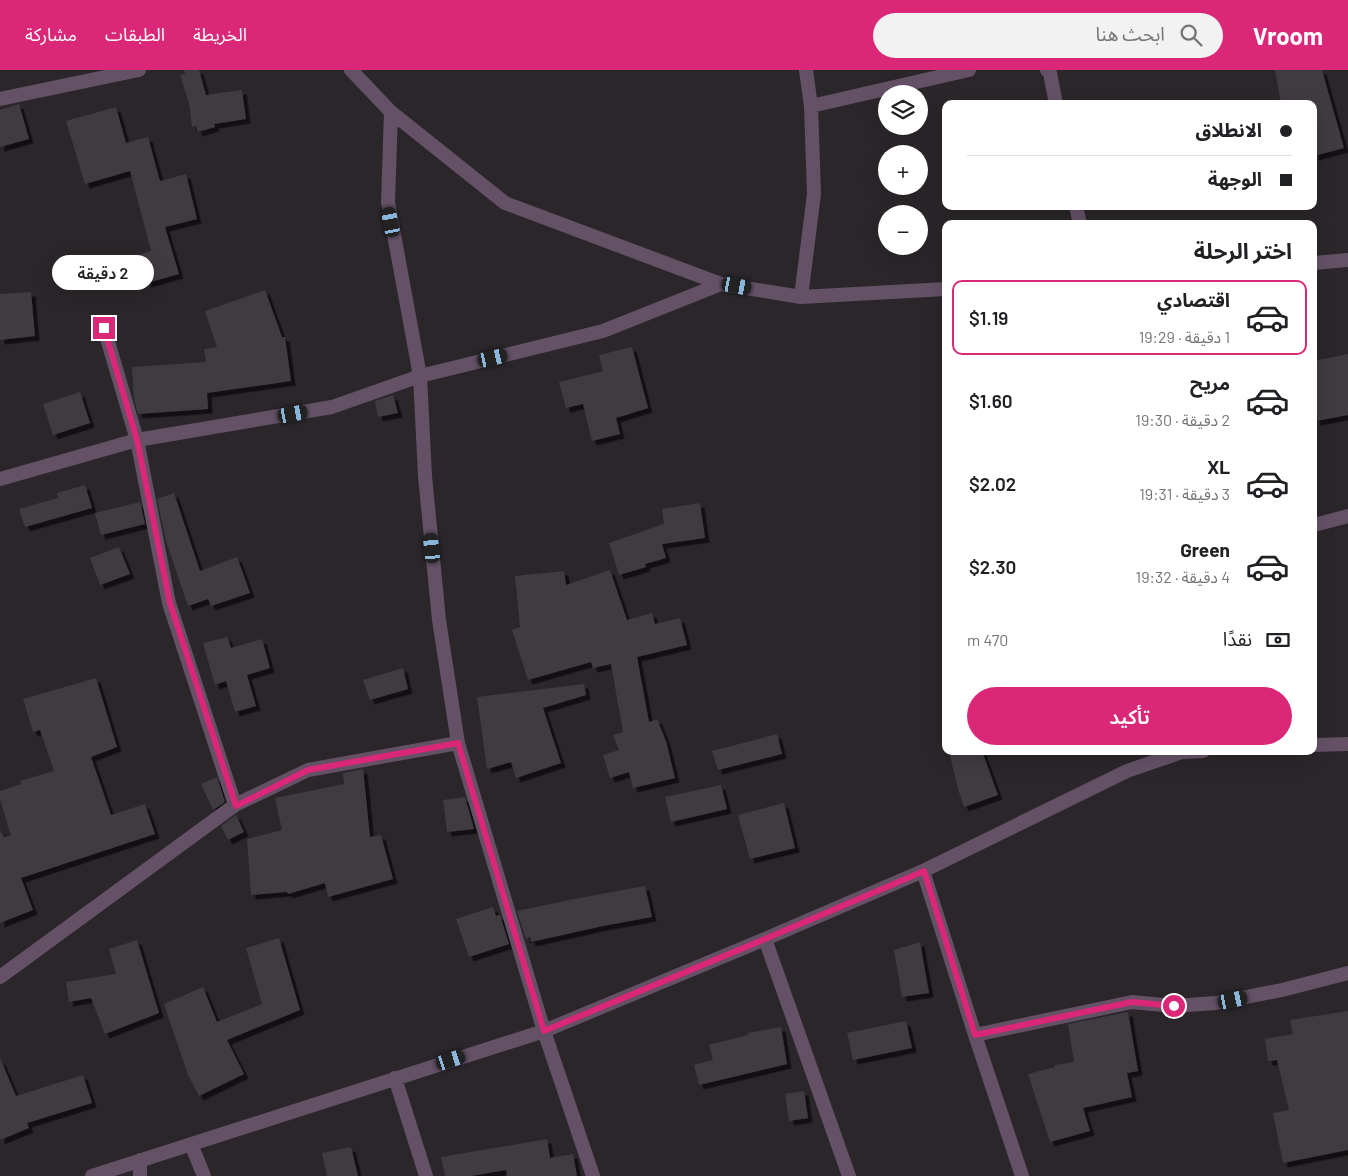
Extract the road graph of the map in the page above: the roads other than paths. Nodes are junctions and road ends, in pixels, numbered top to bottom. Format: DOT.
graph roads {
  1 [pos="139,70"];
  2 [pos="351,70"];
  3 [pos="806,70"];
  4 [pos="969,70"];
  5 [pos="1047,70"];
  6 [pos="0,99"];
  7 [pos="1055,100"];
  8 [pos="811,106"];
  9 [pos="391,112"];
  10 [pos="1348,260"];
  11 [pos="1317,263"];
  12 [pos="721,284"];
  13 [pos="942,289"];
  14 [pos="801,297"];
  15 [pos="104,328"];
  16 [pos="420,376"];
  17 [pos="137,440"];
  18 [pos="0,479"];
  19 [pos="1348,516"];
  20 [pos="1317,524"];
  21 [pos="458,743"];
  22 [pos="1348,744"];
  23 [pos="1317,746"];
  24 [pos="1173,755"];
  25 [pos="236,806"];
  26 [pos="924,871"];
  27 [pos="765,939"];
  28 [pos="1348,973"];
  29 [pos="0,977"];
  30 [pos="544,1031"];
  31 [pos="975,1035"];
  32 [pos="396,1078"];
  33 [pos="191,1144"];
  34 [pos="140,1160"];
  35 [pos="92,1176"];
  36 [pos="140,1176"];
  37 [pos="204,1176"];
  38 [pos="426,1176"];
  39 [pos="593,1176"];
  40 [pos="848,1176"];
  41 [pos="1022,1176"];
  1 -- 6 [label="street"];
  2 -- 9 [label="street"];
  3 -- 8 [label="street"];
  4 -- 8 [label="street"];
  5 -- 7 [label="street"];
  8 -- 14 [label="street"];
  9 -- 12 [label="street"];
  9 -- 16 [label="street"];
  10 -- 11 [label="street"];
  12 -- 14 [label="street"];
  12 -- 16 [label="street"];
  13 -- 14 [label="street"];
  15 -- 17 [label="street"];
  16 -- 17 [label="street"];
  16 -- 21 [label="street"];
  17 -- 18 [label="street"];
  17 -- 25 [label="street"];
  19 -- 20 [label="street"];
  21 -- 25 [label="street"];
  21 -- 30 [label="street"];
  22 -- 23 [label="street"];
  24 -- 26 [label="street"];
  25 -- 29 [label="street"];
  26 -- 27 [label="street"];
  26 -- 31 [label="street"];
  27 -- 30 [label="street"];
  27 -- 40 [label="street"];
  28 -- 31 [label="street"];
  30 -- 32 [label="street"];
  30 -- 39 [label="street"];
  31 -- 41 [label="street"];
  32 -- 33 [label="street"];
  32 -- 38 [label="street"];
  33 -- 34 [label="street"];
  33 -- 37 [label="street"];
  34 -- 35 [label="street"];
  34 -- 36 [label="street"];
}
